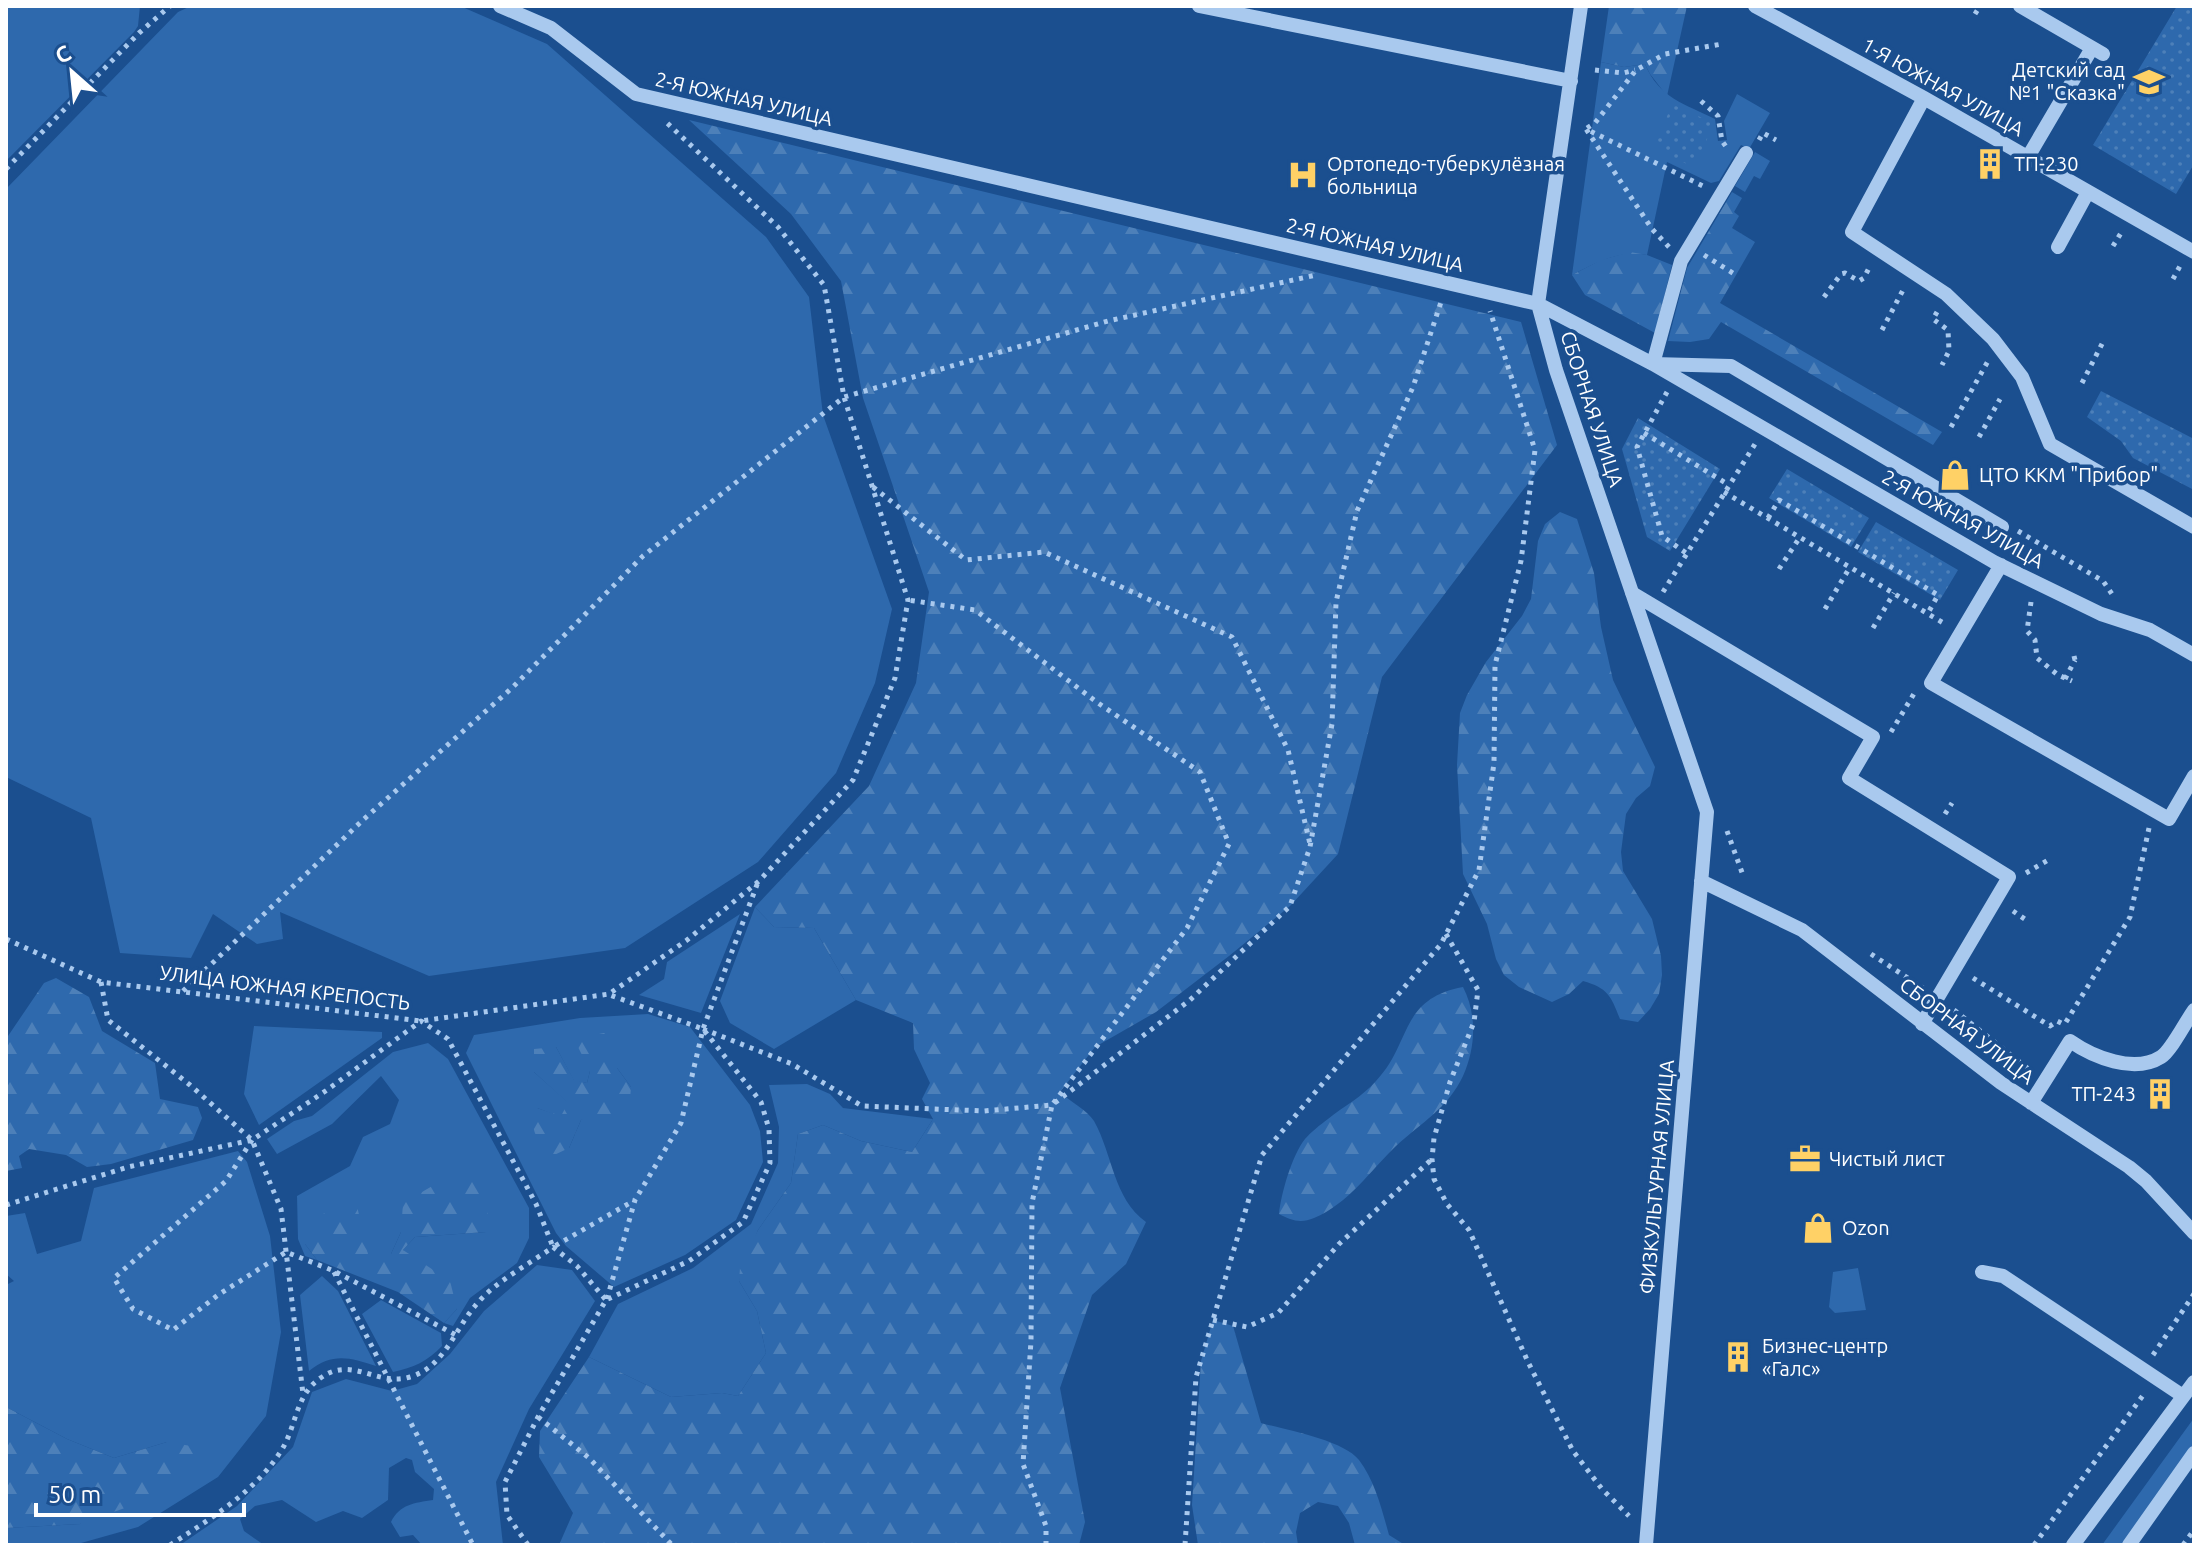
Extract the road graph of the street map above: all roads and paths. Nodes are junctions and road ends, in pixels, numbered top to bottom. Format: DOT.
graph roads {
  1 [pos="170,6"];
  2 [pos="500,6"];
  3 [pos="1199,6"];
  4 [pos="1581,6"];
  5 [pos="1755,6"];
  6 [pos="1980,6"];
  7 [pos="2029,8"];
  8 [pos="1975,14"];
  9 [pos="1722,44"];
  10 [pos="1595,70"];
  11 [pos="1636,70"];
  12 [pos="1571,81"];
  13 [pos="636,94"];
  14 [pos="1924,98"];
  15 [pos="1701,101"];
  16 [pos="1586,129"];
  17 [pos="1722,141"];
  18 [pos="1746,153"];
  19 [pos="2028,157"];
  20 [pos="6,169"];
  21 [pos="2088,192"];
  22 [pos="1720,195"];
  23 [pos="1689,247"];
  24 [pos="2058,247"];
  25 [pos="2194,252"];
  26 [pos="1681,261"];
  27 [pos="1320,274"];
  28 [pos="1736,275"];
  29 [pos="1859,281"];
  30 [pos="1448,283"];
  31 [pos="1484,291"];
  32 [pos="1824,297"];
  33 [pos="1899,297"];
  34 [pos="1538,304"];
  35 [pos="1936,323"];
  36 [pos="1882,330"];
  37 [pos="2104,340"];
  38 [pos="1990,357"];
  39 [pos="1653,364"];
  40 [pos="1942,365"];
  41 [pos="2082,383"];
  42 [pos="844,397"];
  43 [pos="2000,399"];
  44 [pos="1656,413"];
  45 [pos="1951,427"];
  46 [pos="1764,430"];
  47 [pos="1644,433"];
  48 [pos="1979,437"];
  49 [pos="1729,485"];
  50 [pos="872,486"];
  51 [pos="1724,492"];
  52 [pos="1768,518"];
  53 [pos="2002,527"];
  54 [pos="2194,527"];
  55 [pos="1800,537"];
  56 [pos="1686,553"];
  57 [pos="2001,565"];
  58 [pos="1850,567"];
  59 [pos="1779,569"];
  60 [pos="2030,581"];
  61 [pos="2103,581"];
  62 [pos="1632,593"];
  63 [pos="1894,593"];
  64 [pos="1659,599"];
  65 [pos="908,600"];
  66 [pos="1825,609"];
  67 [pos="1927,613"];
  68 [pos="1873,628"];
  69 [pos="1953,628"];
  70 [pos="2194,655"];
  71 [pos="2076,658"];
  72 [pos="1918,688"];
  73 [pos="1889,735"];
  74 [pos="2194,776"];
  75 [pos="2154,811"];
  76 [pos="1707,812"];
  77 [pos="1725,825"];
  78 [pos="1310,847"];
  79 [pos="2050,859"];
  80 [pos="2025,873"];
  81 [pos="759,881"];
  82 [pos="1701,881"];
  83 [pos="1746,884"];
  84 [pos="2005,906"];
  85 [pos="2029,922"];
  86 [pos="1446,934"];
  87 [pos="6,939"];
  88 [pos="1858,947"];
  89 [pos="1956,967"];
  90 [pos="101,982"];
  91 [pos="182,992"];
  92 [pos="609,994"];
  93 [pos="1938,998"];
  94 [pos="2194,1010"];
  95 [pos="421,1021"];
  96 [pos="1922,1024"];
  97 [pos="703,1029"];
  98 [pos="2044,1081"];
  99 [pos="2031,1103"];
  100 [pos="1052,1105"];
  101 [pos="252,1140"];
  102 [pos="1432,1159"];
  103 [pos="635,1200"];
  104 [pos="6,1205"];
  105 [pos="2194,1233"];
  106 [pos="553,1247"];
  107 [pos="286,1252"];
  108 [pos="334,1271"];
  109 [pos="1982,1272"];
  110 [pos="2194,1294"];
  111 [pos="606,1300"];
  112 [pos="1213,1320"];
  113 [pos="456,1335"];
  114 [pos="2143,1369"];
  115 [pos="391,1380"];
  116 [pos="2194,1382"];
  117 [pos="303,1395"];
  118 [pos="2183,1396"];
  119 [pos="538,1417"];
  120 [pos="2194,1453"];
  121 [pos="1633,1519"];
  122 [pos="2194,1530"];
  123 [pos="170,1545"];
  124 [pos="473,1545"];
  125 [pos="528,1545"];
  126 [pos="672,1545"];
  127 [pos="1046,1545"];
  128 [pos="1185,1545"];
  129 [pos="1646,1545"];
  130 [pos="2034,1545"];
  131 [pos="2073,1545"];
  132 [pos="2129,1545"];
  133 [pos="2183,1545"];
  1 -- 20 [label="path"];
  2 -- 13 [label="street, 2-Я ЮЖНАЯ УЛИЦА"];
  3 -- 12 [label="street"];
  4 -- 12 [label="street, СБОРНАЯ УЛИЦА"];
  5 -- 14 [label="street, 1-Я ЮЖНАЯ УЛИЦА"];
  6 -- 8 [label="path"];
  7 -- 19 [label="street"];
  9 -- 11 [label="path"];
  10 -- 11 [label="path"];
  11 -- 16 [label="path"];
  12 -- 34 [label="street, СБОРНАЯ УЛИЦА"];
  13 -- 30 [label="street, 2-Я ЮЖНАЯ УЛИЦА"];
  13 -- 42 [label="path, УЛИЦА ЮЖНАЯ КРЕПОСТЬ"];
  14 -- 19 [label="street, 1-Я ЮЖНАЯ УЛИЦА"];
  14 -- 54 [label="street"];
  15 -- 17 [label="path"];
  16 -- 22 [label="path"];
  16 -- 26 [label="path"];
  18 -- 22 [label="street"];
  19 -- 21 [label="street, 1-Я ЮЖНАЯ УЛИЦА"];
  21 -- 24 [label="street"];
  21 -- 25 [label="street, 1-Я ЮЖНАЯ УЛИЦА"];
  22 -- 23 [label="street"];
  23 -- 26 [label="street"];
  23 -- 28 [label="path"];
  26 -- 39 [label="street"];
  27 -- 42 [label="path"];
  29 -- 32 [label="path"];
  30 -- 31 [label="street, 2-Я ЮЖНАЯ УЛИЦА"];
  30 -- 78 [label="path"];
  31 -- 34 [label="street, 2-Я ЮЖНАЯ УЛИЦА"];
  31 -- 86 [label="path"];
  33 -- 36 [label="path"];
  34 -- 39 [label="street, 2-Я ЮЖНАЯ УЛИЦА"];
  34 -- 62 [label="street, СБОРНАЯ УЛИЦА"];
  35 -- 40 [label="path"];
  37 -- 41 [label="path"];
  38 -- 45 [label="path"];
  39 -- 46 [label="street, 2-Я ЮЖНАЯ УЛИЦА"];
  39 -- 53 [label="street"];
  42 -- 50 [label="path, УЛИЦА ЮЖНАЯ КРЕПОСТЬ"];
  42 -- 91 [label="path"];
  43 -- 48 [label="path"];
  44 -- 47 [label="path"];
  46 -- 49 [label="path"];
  46 -- 57 [label="street, 2-Я ЮЖНАЯ УЛИЦА"];
  47 -- 49 [label="path"];
  47 -- 56 [label="path"];
  49 -- 51 [label="path"];
  50 -- 65 [label="path, УЛИЦА ЮЖНАЯ КРЕПОСТЬ"];
  50 -- 78 [label="path"];
  51 -- 52 [label="path"];
  51 -- 56 [label="path"];
  52 -- 55 [label="path"];
  52 -- 67 [label="path"];
  53 -- 61 [label="path"];
  55 -- 58 [label="path"];
  55 -- 59 [label="path"];
  56 -- 64 [label="path"];
  57 -- 60 [label="street, 2-Я ЮЖНАЯ УЛИЦА"];
  57 -- 75 [label="street"];
  58 -- 63 [label="path"];
  58 -- 66 [label="path"];
  60 -- 70 [label="street, 2-Я ЮЖНАЯ УЛИЦА"];
  60 -- 71 [label="path"];
  62 -- 76 [label="street, СБОРНАЯ УЛИЦА"];
  62 -- 89 [label="street"];
  63 -- 67 [label="path"];
  63 -- 68 [label="path"];
  65 -- 81 [label="path, УЛИЦА ЮЖНАЯ КРЕПОСТЬ"];
  65 -- 100 [label="path"];
  67 -- 69 [label="path"];
  72 -- 73 [label="path"];
  74 -- 75 [label="street"];
  75 -- 89 [label="path"];
  76 -- 82 [label="street, ФИЗКУЛЬТУРНАЯ УЛИЦА"];
  77 -- 83 [label="path"];
  78 -- 100 [label="path"];
  79 -- 80 [label="path"];
  81 -- 92 [label="path, УЛИЦА ЮЖНАЯ КРЕПОСТЬ"];
  81 -- 97 [label="path"];
  82 -- 96 [label="street, СБОРНАЯ УЛИЦА"];
  82 -- 129 [label="street, ФИЗКУЛЬТУРНАЯ УЛИЦА"];
  84 -- 85 [label="path"];
  86 -- 102 [label="path"];
  86 -- 128 [label="path"];
  87 -- 90 [label="path, УЛИЦА ЮЖНАЯ КРЕПОСТЬ"];
  88 -- 93 [label="path"];
  89 -- 93 [label="street"];
  90 -- 91 [label="path, УЛИЦА ЮЖНАЯ КРЕПОСТЬ"];
  90 -- 101 [label="path"];
  91 -- 95 [label="path, УЛИЦА ЮЖНАЯ КРЕПОСТЬ"];
  92 -- 95 [label="path, УЛИЦА ЮЖНАЯ КРЕПОСТЬ"];
  92 -- 97 [label="path"];
  93 -- 96 [label="street"];
  93 -- 98 [label="path"];
  94 -- 98 [label="street"];
  95 -- 101 [label="path"];
  95 -- 106 [label="path"];
  96 -- 99 [label="street, СБОРНАЯ УЛИЦА"];
  97 -- 100 [label="path"];
  97 -- 103 [label="path"];
  97 -- 111 [label="path"];
  98 -- 99 [label="street"];
  99 -- 105 [label="street, СБОРНАЯ УЛИЦА"];
  100 -- 127 [label="path"];
  101 -- 104 [label="path"];
  101 -- 107 [label="path"];
  101 -- 107 [label="path"];
  102 -- 112 [label="path"];
  102 -- 121 [label="path"];
  103 -- 106 [label="path"];
  103 -- 111 [label="path"];
  106 -- 111 [label="path"];
  106 -- 113 [label="path"];
  107 -- 108 [label="path"];
  107 -- 117 [label="path"];
  108 -- 113 [label="path"];
  108 -- 115 [label="path"];
  109 -- 114 [label="street"];
  110 -- 114 [label="path"];
  111 -- 119 [label="path"];
  113 -- 115 [label="path"];
  114 -- 118 [label="street"];
  114 -- 130 [label="path"];
  115 -- 117 [label="path"];
  115 -- 124 [label="path"];
  116 -- 118 [label="street"];
  117 -- 123 [label="path"];
  118 -- 131 [label="street"];
  119 -- 125 [label="path"];
  119 -- 126 [label="path"];
  120 -- 132 [label="street"];
  122 -- 133 [label="path"];
}
